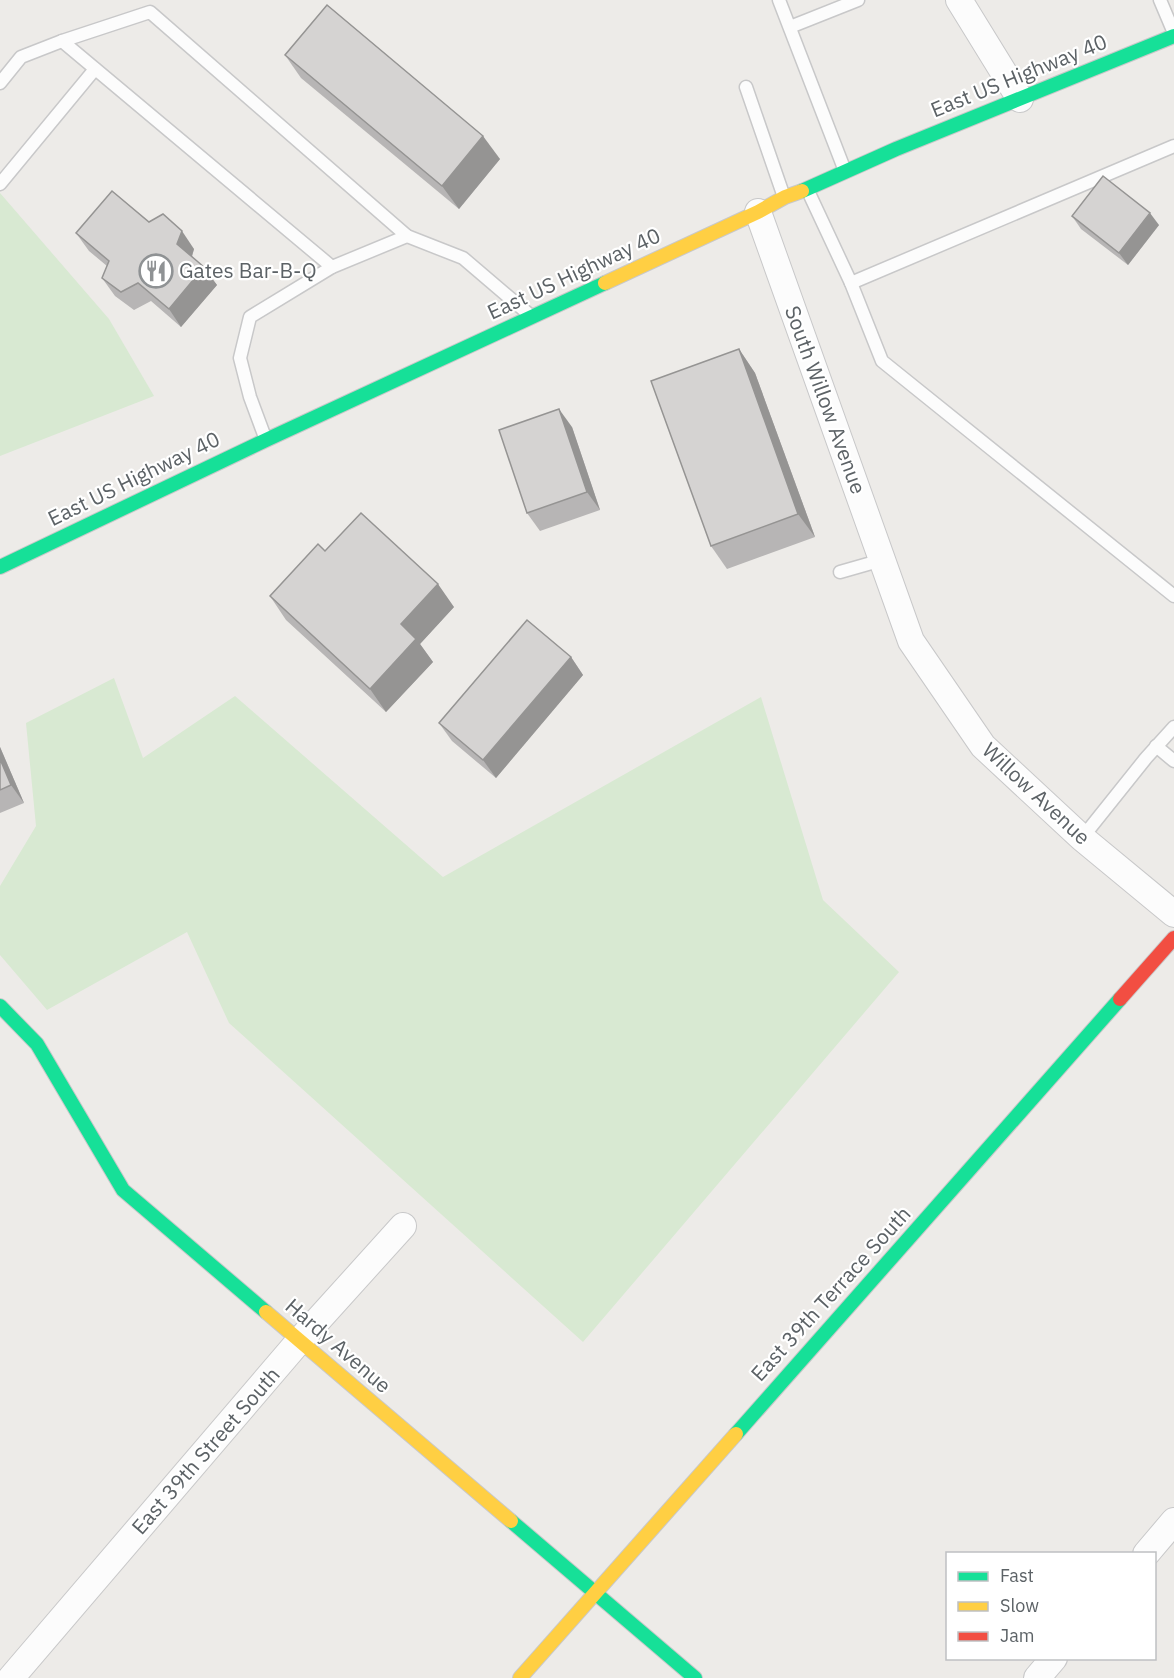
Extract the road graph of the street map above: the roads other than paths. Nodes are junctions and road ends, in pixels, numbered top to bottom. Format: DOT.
graph roads {
  1 [pos="779,0"];
  2 [pos="858,0"];
  3 [pos="959,0"];
  4 [pos="1160,0"];
  5 [pos="790,27"];
  6 [pos="1174,35"];
  7 [pos="62,41"];
  8 [pos="95,69"];
  9 [pos="0,83"];
  10 [pos="746,87"];
  11 [pos="1020,99"];
  12 [pos="1174,146"];
  13 [pos="845,172"];
  14 [pos="0,184"];
  15 [pos="807,189"];
  16 [pos="784,197"];
  17 [pos="758,212"];
  18 [pos="407,236"];
  19 [pos="332,267"];
  20 [pos="851,283"];
  21 [pos="531,317"];
  22 [pos="266,440"];
  23 [pos="882,560"];
  24 [pos="0,567"];
  25 [pos="840,572"];
  26 [pos="892,588"];
  27 [pos="1174,596"];
  28 [pos="1174,727"];
  29 [pos="1156,746"];
  30 [pos="1174,761"];
  31 [pos="1082,838"];
  32 [pos="1174,914"];
  33 [pos="1174,938"];
  34 [pos="0,1006"];
  35 [pos="404,1227"];
  36 [pos="300,1340"];
  37 [pos="1174,1521"];
  38 [pos="1148,1552"];
  39 [pos="594,1592"];
  40 [pos="1053,1660"];
  41 [pos="11,1678"];
  42 [pos="520,1678"];
  43 [pos="695,1678"];
  44 [pos="1037,1678"];
  1 -- 5 [label="lane"];
  2 -- 5 [label="lane"];
  3 -- 11 [label="street"];
  4 -- 6 [label="lane"];
  5 -- 13 [label="lane"];
  6 -- 11 [label="street, East US Highway 40"];
  7 -- 8 [label="lane"];
  7 -- 9 [label="lane"];
  7 -- 18 [label="lane"];
  8 -- 14 [label="lane"];
  8 -- 19 [label="lane"];
  10 -- 16 [label="lane"];
  11 -- 13 [label="street, East US Highway 40"];
  12 -- 20 [label="lane"];
  13 -- 15 [label="street, East US Highway 40"];
  15 -- 16 [label="street, East US Highway 40"];
  15 -- 20 [label="lane"];
  16 -- 17 [label="street, East US Highway 40"];
  17 -- 21 [label="street, East US Highway 40"];
  17 -- 23 [label="street, South Willow Avenue"];
  18 -- 19 [label="lane"];
  18 -- 21 [label="lane"];
  19 -- 22 [label="lane"];
  20 -- 27 [label="lane"];
  21 -- 22 [label="street, East US Highway 40"];
  22 -- 24 [label="street, East US Highway 40"];
  23 -- 25 [label="lane"];
  23 -- 26 [label="street, South Willow Avenue"];
  26 -- 31 [label="street, Willow Avenue"];
  28 -- 29 [label="lane"];
  29 -- 30 [label="lane"];
  29 -- 31 [label="lane"];
  31 -- 32 [label="street, Willow Avenue"];
  33 -- 39 [label="street, East 39th Terrace South"];
  34 -- 36 [label="street, Hardy Avenue"];
  35 -- 36 [label="street, East 39th Street South"];
  36 -- 39 [label="street, Hardy Avenue"];
  36 -- 41 [label="street, East 39th Street South"];
  37 -- 38 [label="street"];
  39 -- 42 [label="street, East 39th Terrace South"];
  39 -- 43 [label="street, Hardy Avenue"];
  40 -- 44 [label="street"];
}
